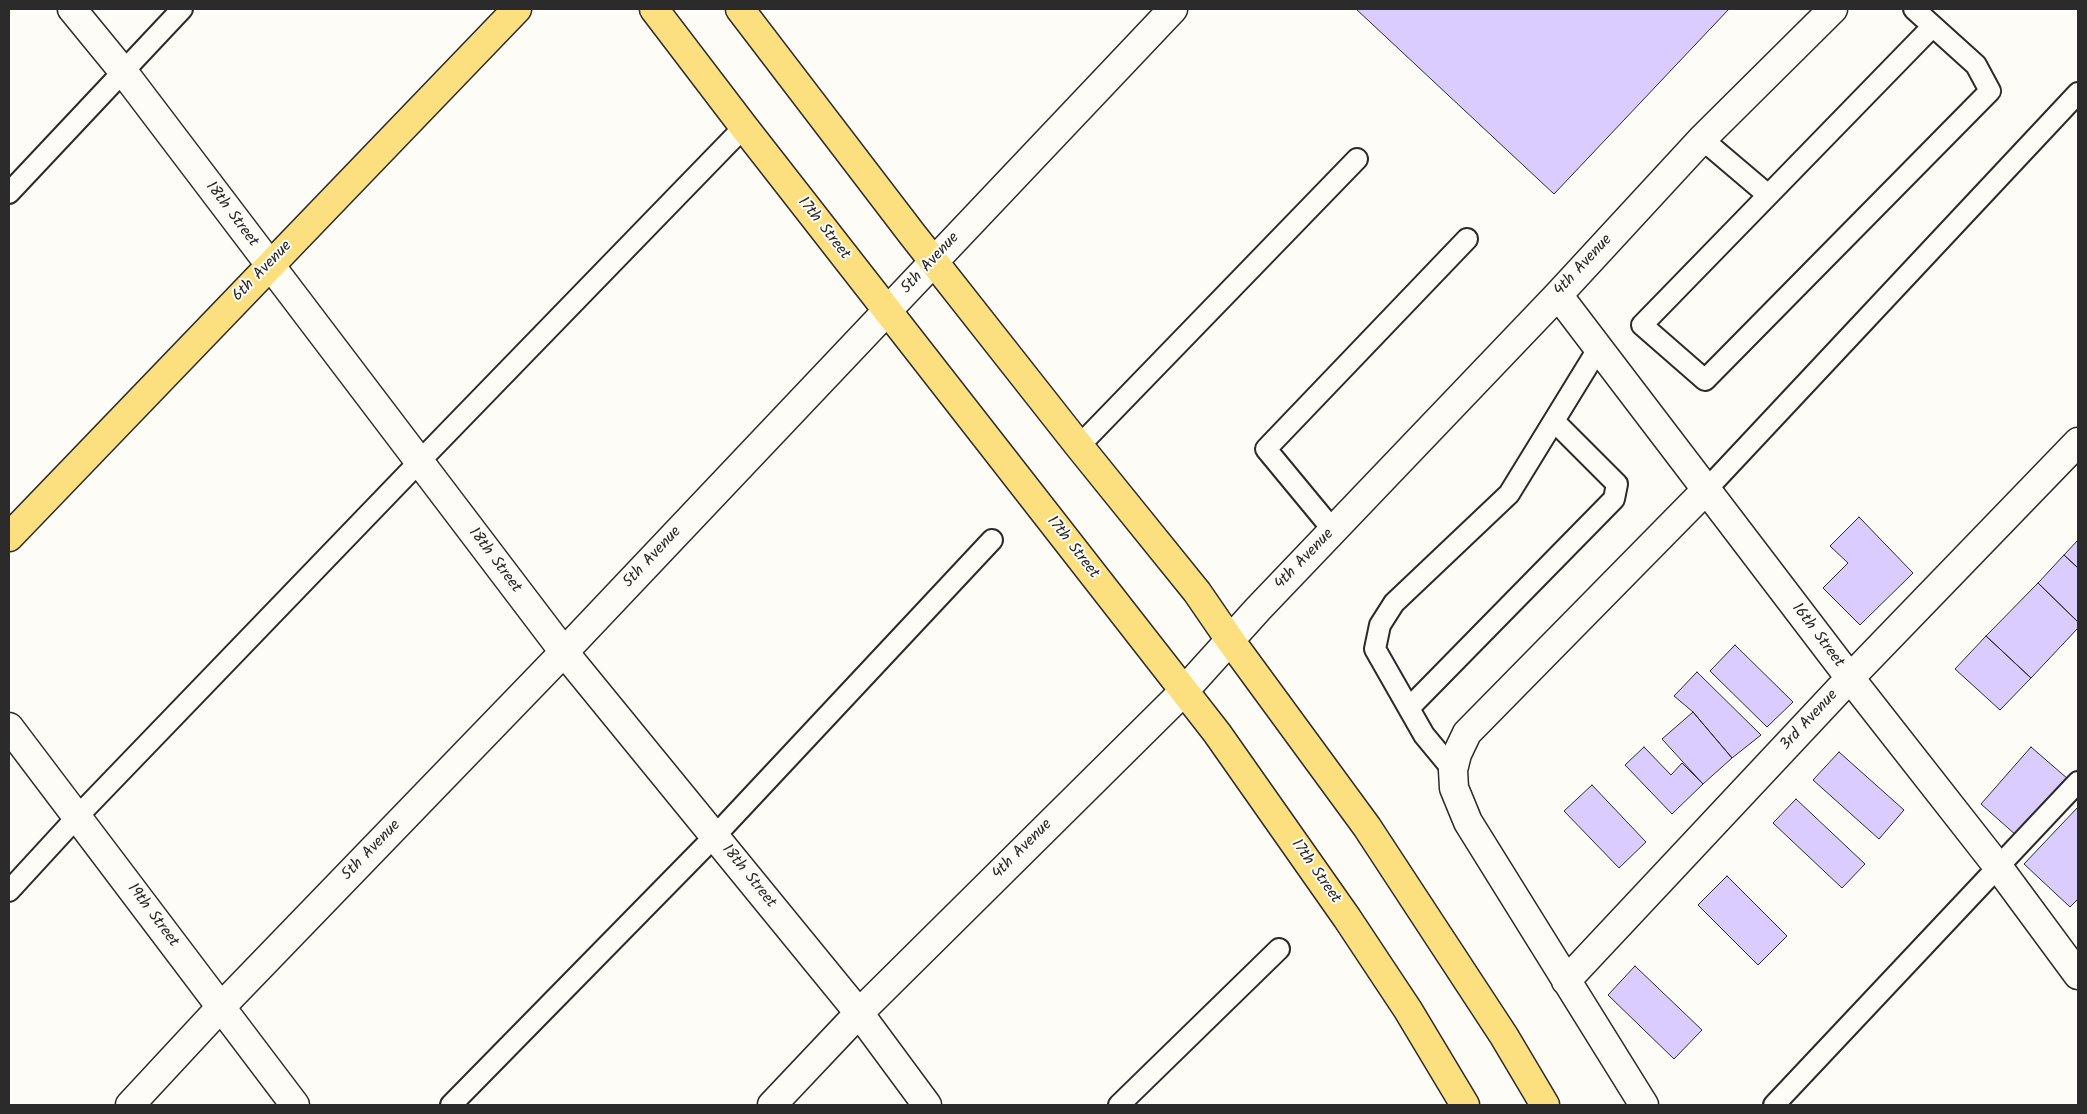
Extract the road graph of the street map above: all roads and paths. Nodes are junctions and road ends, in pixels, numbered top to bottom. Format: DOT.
graph roads {
  1 [pos="72,9"];
  2 [pos="182,9"];
  3 [pos="517,9"];
  4 [pos="654,9"];
  5 [pos="740,9"];
  6 [pos="1173,9"];
  7 [pos="1833,9"];
  8 [pos="1914,9"];
  9 [pos="1932,27"];
  10 [pos="122,70"];
  11 [pos="2078,93"];
  12 [pos="744,127"];
  13 [pos="1702,139"];
  14 [pos="1357,159"];
  15 [pos="9,193"];
  16 [pos="1768,195"];
  17 [pos="1467,239"];
  18 [pos="935,260"];
  19 [pos="269,266"];
  20 [pos="1558,295"];
  21 [pos="888,311"];
  22 [pos="1598,349"];
  23 [pos="1554,421"];
  24 [pos="2078,442"];
  25 [pos="1079,446"];
  26 [pos="419,462"];
  27 [pos="1706,490"];
  28 [pos="1334,530"];
  29 [pos="9,536"];
  30 [pos="992,540"];
  31 [pos="1230,640"];
  32 [pos="564,652"];
  33 [pos="1850,678"];
  34 [pos="1184,691"];
  35 [pos="1409,708"];
  36 [pos="9,727"];
  37 [pos="1452,770"];
  38 [pos="2078,782"];
  39 [pos="77,817"];
  40 [pos="714,836"];
  41 [pos="1999,868"];
  42 [pos="9,891"];
  43 [pos="1279,949"];
  44 [pos="2078,975"];
  45 [pos="1566,981"];
  46 [pos="221,1008"];
  47 [pos="859,1013"];
  48 [pos="1460,1103"];
  49 [pos="130,1105"];
  50 [pos="295,1105"];
  51 [pos="451,1105"];
  52 [pos="772,1105"];
  53 [pos="928,1105"];
  54 [pos="1119,1105"];
  55 [pos="1545,1105"];
  56 [pos="1644,1105"];
  57 [pos="1774,1105"];
  1 -- 10 [label="street, 18th Street"];
  2 -- 10 [label="lane"];
  3 -- 19 [label="main road, 6th Avenue"];
  4 -- 12 [label="main road, 17th Street"];
  5 -- 18 [label="main road"];
  6 -- 18 [label="street, 5th Avenue"];
  7 -- 13 [label="street, 4th Avenue"];
  8 -- 9 [label="lane"];
  9 -- 16 [label="lane"];
  9 -- 16 [label="lane"];
  10 -- 15 [label="lane"];
  10 -- 19 [label="street, 18th Street"];
  11 -- 27 [label="lane"];
  12 -- 21 [label="main road, 17th Street"];
  12 -- 26 [label="lane"];
  13 -- 16 [label="lane"];
  13 -- 20 [label="street, 4th Avenue"];
  14 -- 25 [label="lane"];
  17 -- 28 [label="lane"];
  18 -- 21 [label="street, 5th Avenue"];
  18 -- 25 [label="main road"];
  19 -- 26 [label="street, 18th Street"];
  19 -- 29 [label="main road, 6th Avenue"];
  20 -- 22 [label="street, 16th Street"];
  20 -- 28 [label="street, 4th Avenue"];
  21 -- 32 [label="street, 5th Avenue"];
  21 -- 34 [label="main road, 17th Street"];
  22 -- 23 [label="lane"];
  22 -- 27 [label="street, 16th Street"];
  23 -- 35 [label="lane"];
  23 -- 35 [label="lane"];
  24 -- 33 [label="street, 3rd Avenue"];
  25 -- 31 [label="main road"];
  26 -- 32 [label="street, 18th Street"];
  26 -- 39 [label="lane"];
  27 -- 33 [label="street, 16th Street"];
  27 -- 37 [label="street"];
  28 -- 31 [label="street, 4th Avenue"];
  30 -- 40 [label="lane"];
  31 -- 34 [label="street, 4th Avenue"];
  31 -- 55 [label="main road"];
  32 -- 40 [label="street, 18th Street"];
  32 -- 46 [label="street, 5th Avenue"];
  33 -- 41 [label="street, 16th Street"];
  33 -- 45 [label="street, 3rd Avenue"];
  34 -- 47 [label="street, 4th Avenue"];
  34 -- 48 [label="main road, 17th Street"];
  35 -- 37 [label="lane"];
  36 -- 39 [label="street, 19th Street"];
  37 -- 45 [label="street"];
  38 -- 41 [label="lane"];
  39 -- 42 [label="lane"];
  39 -- 46 [label="street, 19th Street"];
  40 -- 47 [label="street, 18th Street"];
  40 -- 51 [label="lane"];
  41 -- 44 [label="street, 16th Street"];
  41 -- 57 [label="lane"];
  43 -- 54 [label="lane"];
  45 -- 56 [label="street"];
  46 -- 49 [label="street, 5th Avenue"];
  46 -- 50 [label="street, 19th Street"];
  47 -- 52 [label="street, 4th Avenue"];
  47 -- 53 [label="street, 18th Street"];
}
